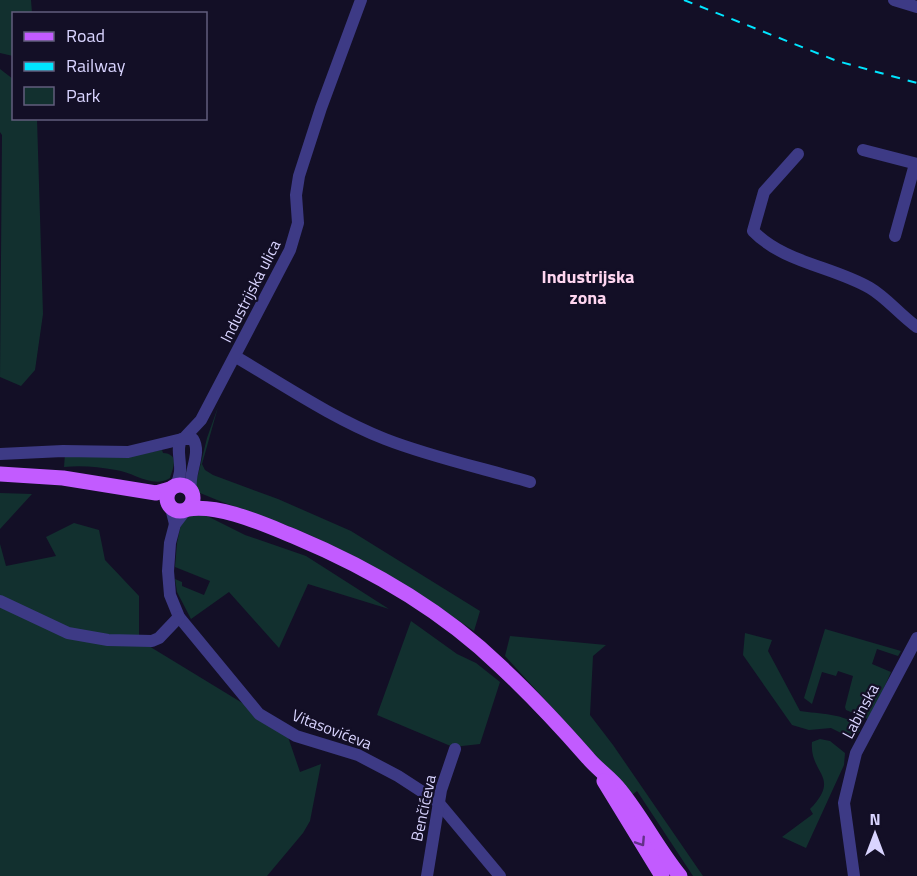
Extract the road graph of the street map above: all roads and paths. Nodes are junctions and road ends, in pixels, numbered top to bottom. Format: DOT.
graph roads {
  1 [pos="361,0"];
  2 [pos="894,0"];
  3 [pos="917,7"];
  4 [pos="863,150"];
  5 [pos="798,154"];
  6 [pos="916,164"];
  7 [pos="895,236"];
  8 [pos="917,327"];
  9 [pos="236,357"];
  10 [pos="201,420"];
  11 [pos="182,442"];
  12 [pos="196,445"];
  13 [pos="0,454"];
  14 [pos="0,474"];
  15 [pos="530,482"];
  16 [pos="192,491"];
  17 [pos="173,500"];
  18 [pos="228,513"];
  19 [pos="0,601"];
  20 [pos="179,617"];
  21 [pos="917,638"];
  22 [pos="455,749"];
  23 [pos="600,772"];
  24 [pos="438,802"];
  25 [pos="427,876"];
  26 [pos="500,876"];
  27 [pos="662,876"];
  28 [pos="680,876"];
  29 [pos="854,876"];
  1 -- 9 [label="street, Industrijska ulica"];
  2 -- 3 [label="street"];
  4 -- 6 [label="street"];
  5 -- 8 [label="street"];
  6 -- 7 [label="street"];
  9 -- 10 [label="street, Industrijska ulica"];
  9 -- 15 [label="street"];
  10 -- 11 [label="street, Industrijska ulica"];
  10 -- 12 [label="street, Industrijska ulica"];
  11 -- 12 [label="street"];
  11 -- 13 [label="street"];
  11 -- 17 [label="street"];
  12 -- 16 [label="street, Industrijska ulica"];
  14 -- 17 [label="main road"];
  16 -- 17 [label="main road"];
  16 -- 18 [label="main road"];
  17 -- 18 [label="main road"];
  17 -- 20 [label="street, Vitasovićeva"];
  18 -- 23 [label="main road"];
  19 -- 20 [label="street"];
  20 -- 24 [label="street, Vitasovićeva"];
  21 -- 29 [label="street, Labinska"];
  22 -- 24 [label="street, Benčićeva"];
  23 -- 27 [label="main road, one-way"];
  23 -- 28 [label="main road"];
  24 -- 25 [label="street, Benčićeva"];
  24 -- 26 [label="street, Vitasovićeva"];
}
